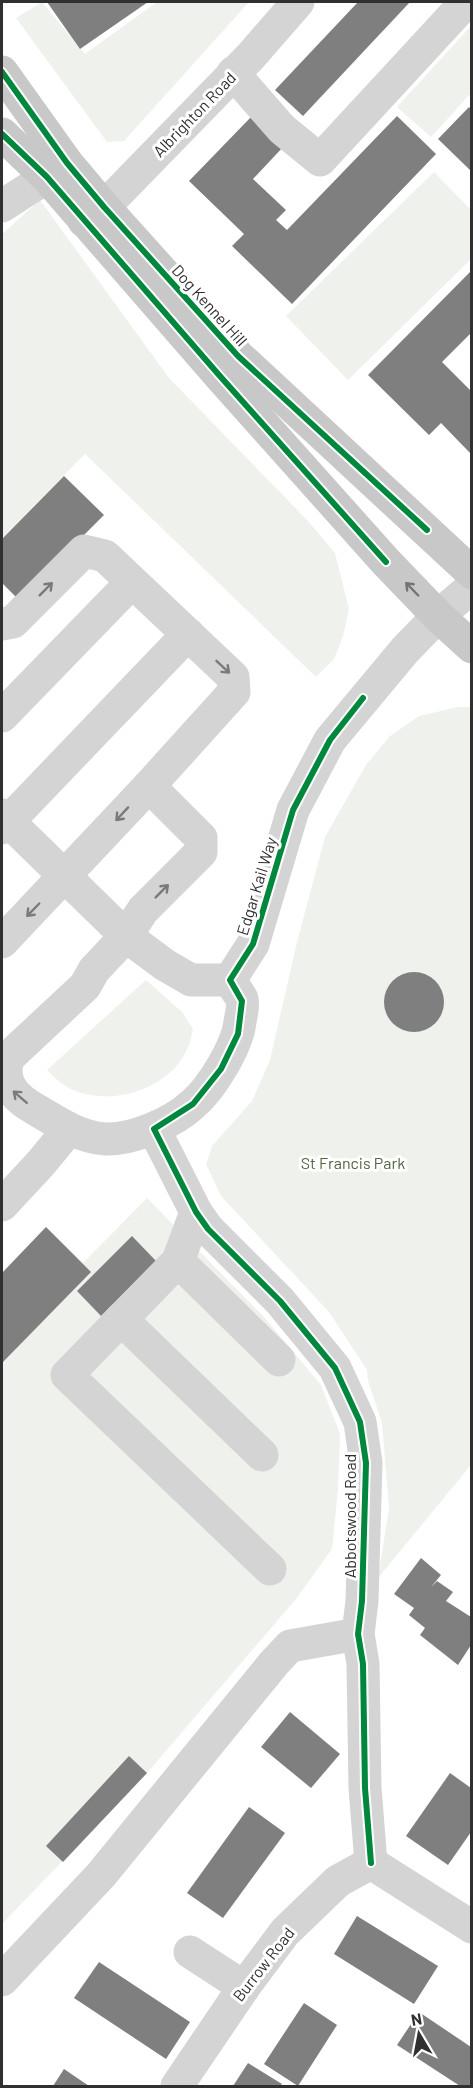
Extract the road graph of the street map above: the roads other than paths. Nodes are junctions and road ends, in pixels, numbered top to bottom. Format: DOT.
graph roads {
  1 [pos="298,2"];
  2 [pos="466,2"];
  3 [pos="2,72"];
  4 [pos="233,73"];
  5 [pos="2,134"];
  6 [pos="46,177"];
  7 [pos="2,206"];
  8 [pos="94,214"];
  9 [pos="471,573"];
  10 [pos="132,582"];
  11 [pos="471,588"];
  12 [pos="438,616"];
  13 [pos="2,624"];
  14 [pos="188,634"];
  15 [pos="471,646"];
  16 [pos="2,716"];
  17 [pos="149,786"];
  18 [pos="4,822"];
  19 [pos="64,877"];
  20 [pos="2,942"];
  21 [pos="135,943"];
  22 [pos="230,980"];
  23 [pos="69,1129"];
  24 [pos="154,1130"];
  25 [pos="2,1205"];
  26 [pos="196,1212"];
  27 [pos="178,1261"];
  28 [pos="121,1319"];
  29 [pos="279,1360"];
  30 [pos="262,1455"];
  31 [pos="270,1569"];
  32 [pos="358,1634"];
  33 [pos="371,1863"];
  34 [pos="471,1927"];
  35 [pos="190,1952"];
  36 [pos="2,1980"];
  37 [pos="244,1987"];
  38 [pos="177,2086"];
  1 -- 4 [label="street, Albrighton Road"];
  2 -- 4 [label="street"];
  3 -- 8 [label="main road, Dog Kennel Hill"];
  4 -- 8 [label="street, Albrighton Road"];
  5 -- 6 [label="main road, Dog Kennel Hill"];
  6 -- 7 [label="street"];
  6 -- 8 [label="main road, Dog Kennel Hill"];
  8 -- 9 [label="main road, Dog Kennel Hill"];
  12 -- 8 [label="main road, Dog Kennel Hill, one-way"];
  13 -- 10 [label="street, one-way"];
  10 -- 14 [label="street"];
  10 -- 16 [label="street"];
  11 -- 12 [label="street, Edgar Kail Way"];
  12 -- 15 [label="main road, Dog Kennel Hill"];
  12 -- 22 [label="street, Edgar Kail Way"];
  14 -- 17 [label="street, one-way"];
  14 -- 18 [label="street"];
  17 -- 19 [label="street, one-way"];
  21 -- 17 [label="street, one-way"];
  18 -- 19 [label="street"];
  19 -- 20 [label="street, one-way"];
  19 -- 21 [label="street"];
  21 -- 22 [label="street"];
  23 -- 21 [label="street, one-way"];
  22 -- 24 [label="street"];
  23 -- 24 [label="street"];
  23 -- 25 [label="street"];
  24 -- 26 [label="street, Abbotswood Road"];
  26 -- 27 [label="street"];
  26 -- 32 [label="street, Abbotswood Road"];
  27 -- 28 [label="street"];
  27 -- 29 [label="street"];
  28 -- 30 [label="street"];
  28 -- 31 [label="street"];
  32 -- 33 [label="street, Abbotswood Road"];
  32 -- 36 [label="street"];
  33 -- 34 [label="street"];
  33 -- 37 [label="street, Burrow Road"];
  35 -- 37 [label="street"];
  37 -- 38 [label="street, Burrow Road"];
}
